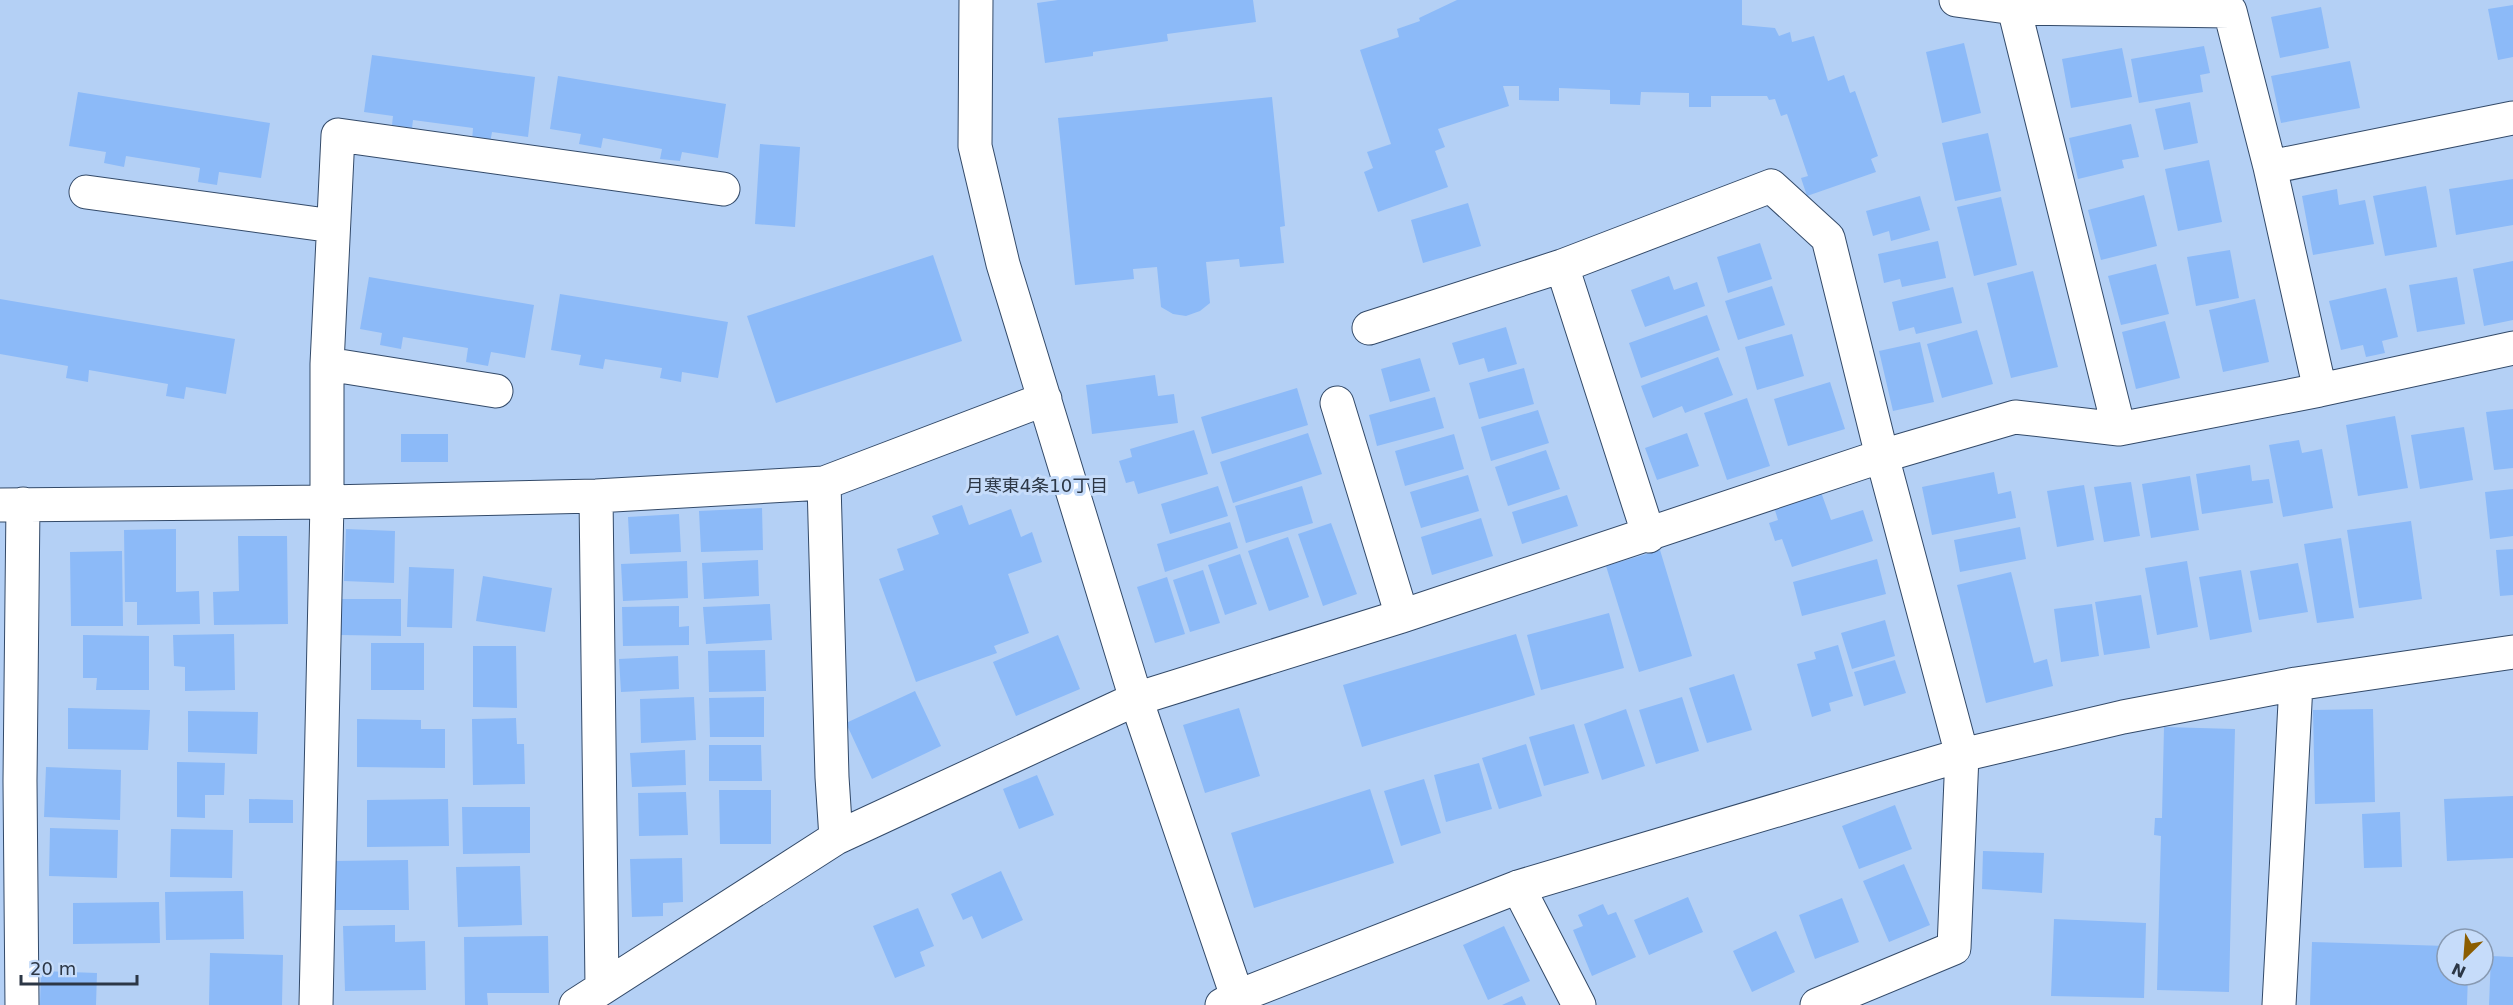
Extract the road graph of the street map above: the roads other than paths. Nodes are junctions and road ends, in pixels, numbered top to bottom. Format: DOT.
graph roads {
  1 [pos="976,0"];
  2 [pos="1956,0"];
  3 [pos="2014,8"];
  4 [pos="2513,118"];
  5 [pos="2270,167"];
  6 [pos="723,189"];
  7 [pos="86,192"];
  8 [pos="333,226"];
  9 [pos="1562,266"];
  10 [pos="1370,328"];
  11 [pos="2513,348"];
  12 [pos="327,364"];
  13 [pos="2320,390"];
  14 [pos="496,391"];
  15 [pos="1045,399"];
  16 [pos="1337,403"];
  17 [pos="2119,429"];
  18 [pos="1882,456"];
  19 [pos="824,483"];
  20 [pos="596,496"];
  21 [pos="327,502"];
  22 [pos="12,505"];
  23 [pos="1649,536"];
  24 [pos="1402,616"];
  25 [pos="2513,652"];
  26 [pos="2295,684"];
  27 [pos="1136,699"];
  28 [pos="1962,755"];
  29 [pos="10,782"];
  30 [pos="836,838"];
  31 [pos="1518,887"];
  32 [pos="602,986"];
  33 [pos="1233,1002"];
  34 [pos="22,1005"];
  35 [pos="316,1005"];
  36 [pos="576,1005"];
  37 [pos="1579,1005"];
  38 [pos="1817,1005"];
  39 [pos="2279,1005"];
  1 -- 15 [label="street"];
  2 -- 3 [label="street"];
  3 -- 5 [label="street"];
  3 -- 17 [label="street"];
  4 -- 5 [label="street"];
  5 -- 13 [label="street"];
  6 -- 8 [label="street"];
  7 -- 8 [label="street"];
  8 -- 12 [label="street"];
  9 -- 10 [label="street"];
  9 -- 18 [label="street"];
  9 -- 23 [label="street"];
  11 -- 13 [label="street"];
  12 -- 14 [label="street"];
  12 -- 21 [label="street"];
  13 -- 17 [label="street"];
  15 -- 19 [label="street"];
  15 -- 27 [label="street"];
  16 -- 24 [label="street"];
  17 -- 18 [label="street"];
  18 -- 23 [label="street"];
  18 -- 28 [label="street"];
  19 -- 20 [label="street"];
  19 -- 30 [label="street"];
  20 -- 21 [label="street"];
  20 -- 32 [label="street"];
  21 -- 22 [label="street"];
  21 -- 35 [label="street"];
  22 -- 29 [label="street"];
  23 -- 24 [label="street"];
  24 -- 27 [label="street"];
  25 -- 26 [label="street"];
  26 -- 28 [label="street"];
  26 -- 39 [label="street"];
  27 -- 30 [label="street"];
  27 -- 33 [label="street"];
  28 -- 31 [label="street"];
  28 -- 38 [label="street"];
  29 -- 34 [label="street"];
  30 -- 32 [label="street"];
  31 -- 33 [label="street"];
  31 -- 37 [label="street"];
  32 -- 36 [label="street"];
}
